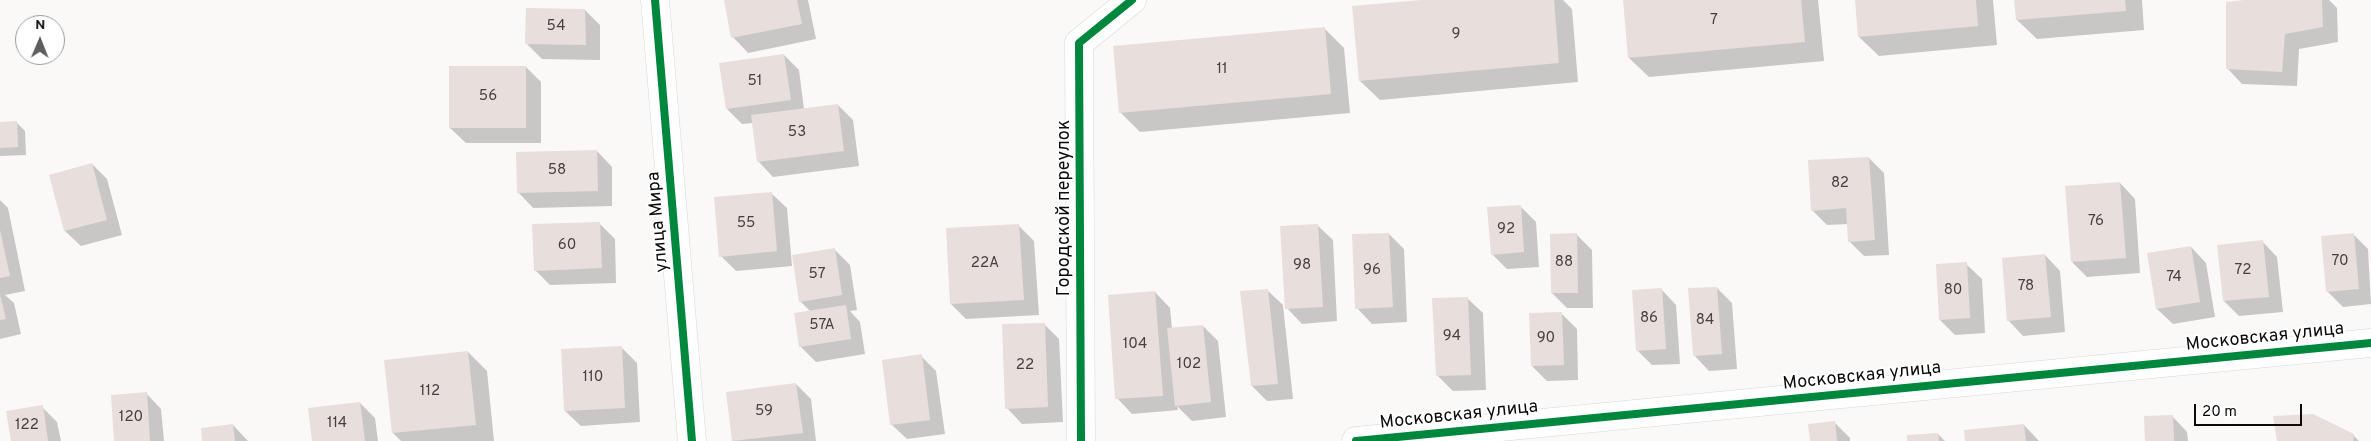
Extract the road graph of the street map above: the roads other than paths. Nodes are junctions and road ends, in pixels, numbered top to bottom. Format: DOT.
graph roads {
  1 [pos="656,0"];
  2 [pos="1132,0"];
  3 [pos="2371,343"];
  4 [pos="692,441"];
  5 [pos="1081,441"];
  6 [pos="1356,441"];
  1 -- 4 [label="street, улица Мира"];
  2 -- 5 [label="street, Городской переулок"];
  3 -- 6 [label="street, Московская улица"];
}
